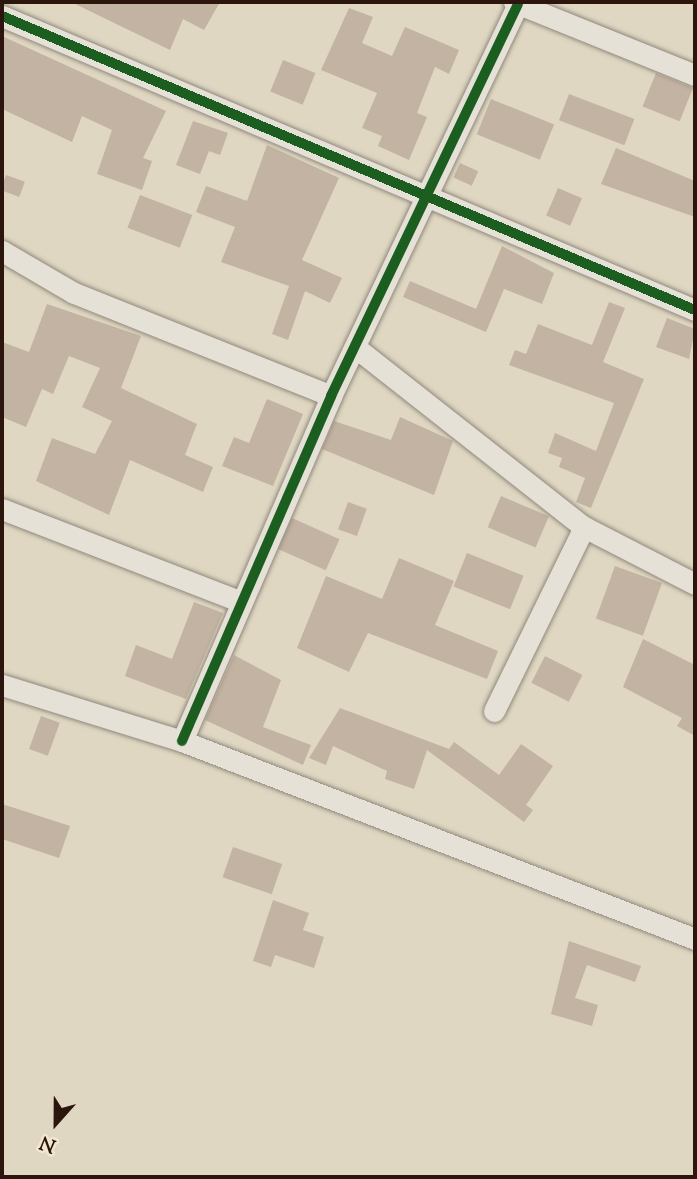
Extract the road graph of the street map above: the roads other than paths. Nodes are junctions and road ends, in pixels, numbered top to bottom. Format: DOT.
graph roads {
  1 [pos="516,3"];
  2 [pos="2,16"];
  3 [pos="695,75"];
  4 [pos="426,200"];
  5 [pos="2,251"];
  6 [pos="695,310"];
  7 [pos="355,347"];
  8 [pos="331,396"];
  9 [pos="2,509"];
  10 [pos="584,527"];
  11 [pos="695,583"];
  12 [pos="242,602"];
  13 [pos="2,685"];
  14 [pos="494,711"];
  15 [pos="182,741"];
  16 [pos="695,939"];
  1 -- 3 [label="street"];
  1 -- 4 [label="street"];
  2 -- 4 [label="street"];
  4 -- 6 [label="street"];
  4 -- 7 [label="street"];
  5 -- 8 [label="street"];
  7 -- 8 [label="street"];
  7 -- 10 [label="street"];
  8 -- 12 [label="street"];
  9 -- 12 [label="street"];
  10 -- 11 [label="street"];
  10 -- 14 [label="street"];
  12 -- 15 [label="street"];
  13 -- 15 [label="street"];
  15 -- 16 [label="street"];
}
